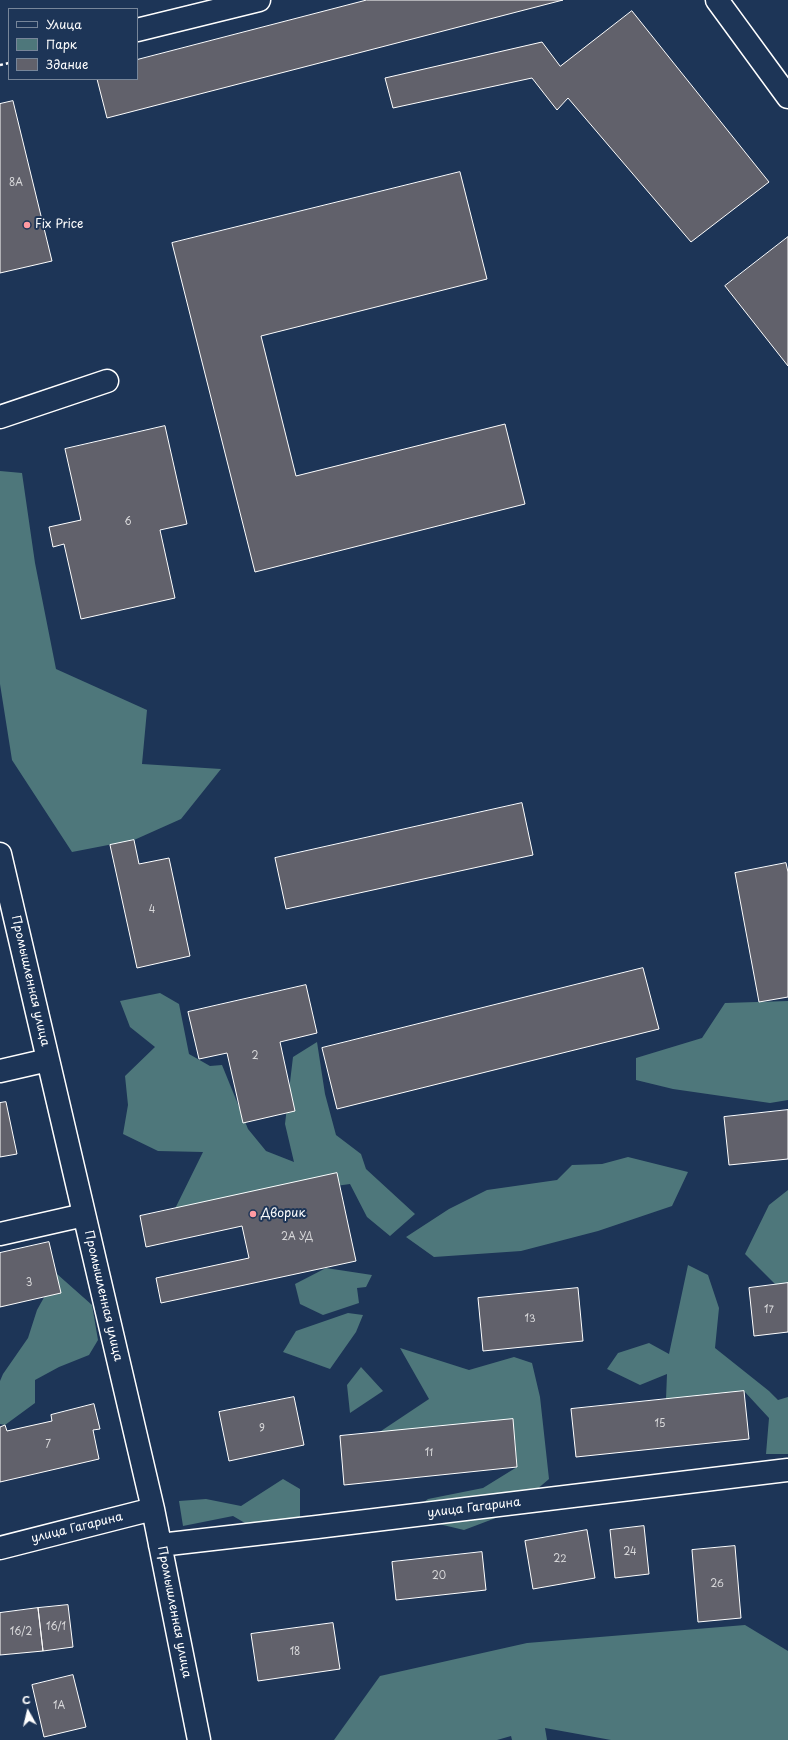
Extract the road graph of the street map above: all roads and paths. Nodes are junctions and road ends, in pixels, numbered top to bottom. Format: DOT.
graph roads {
  1 [pos="259,0"];
  2 [pos="717,0"];
  3 [pos="218,4"];
  4 [pos="138,30"];
  5 [pos="788,97"];
  6 [pos="107,381"];
  7 [pos="0,417"];
  8 [pos="0,854"];
  9 [pos="3,880"];
  10 [pos="48,1060"];
  11 [pos="0,1071"];
  12 [pos="84,1215"];
  13 [pos="0,1234"];
  14 [pos="788,1470"];
  15 [pos="153,1509"];
  16 [pos="160,1545"];
  17 [pos="0,1548"];
  18 [pos="199,1740"];
  1 -- 3 [label="street"];
  2 -- 5 [label="street"];
  3 -- 4 [label="street"];
  6 -- 7 [label="street"];
  8 -- 9 [label="street, Промышленная улица"];
  9 -- 10 [label="street, Промышленная улица"];
  10 -- 11 [label="street"];
  10 -- 12 [label="street, Промышленная улица"];
  12 -- 13 [label="street"];
  12 -- 15 [label="street, Промышленная улица"];
  14 -- 16 [label="street, улица Гагарина"];
  15 -- 16 [label="street, Промышленная улица"];
  15 -- 17 [label="street, улица Гагарина"];
  16 -- 18 [label="street, Промышленная улица"];
}
